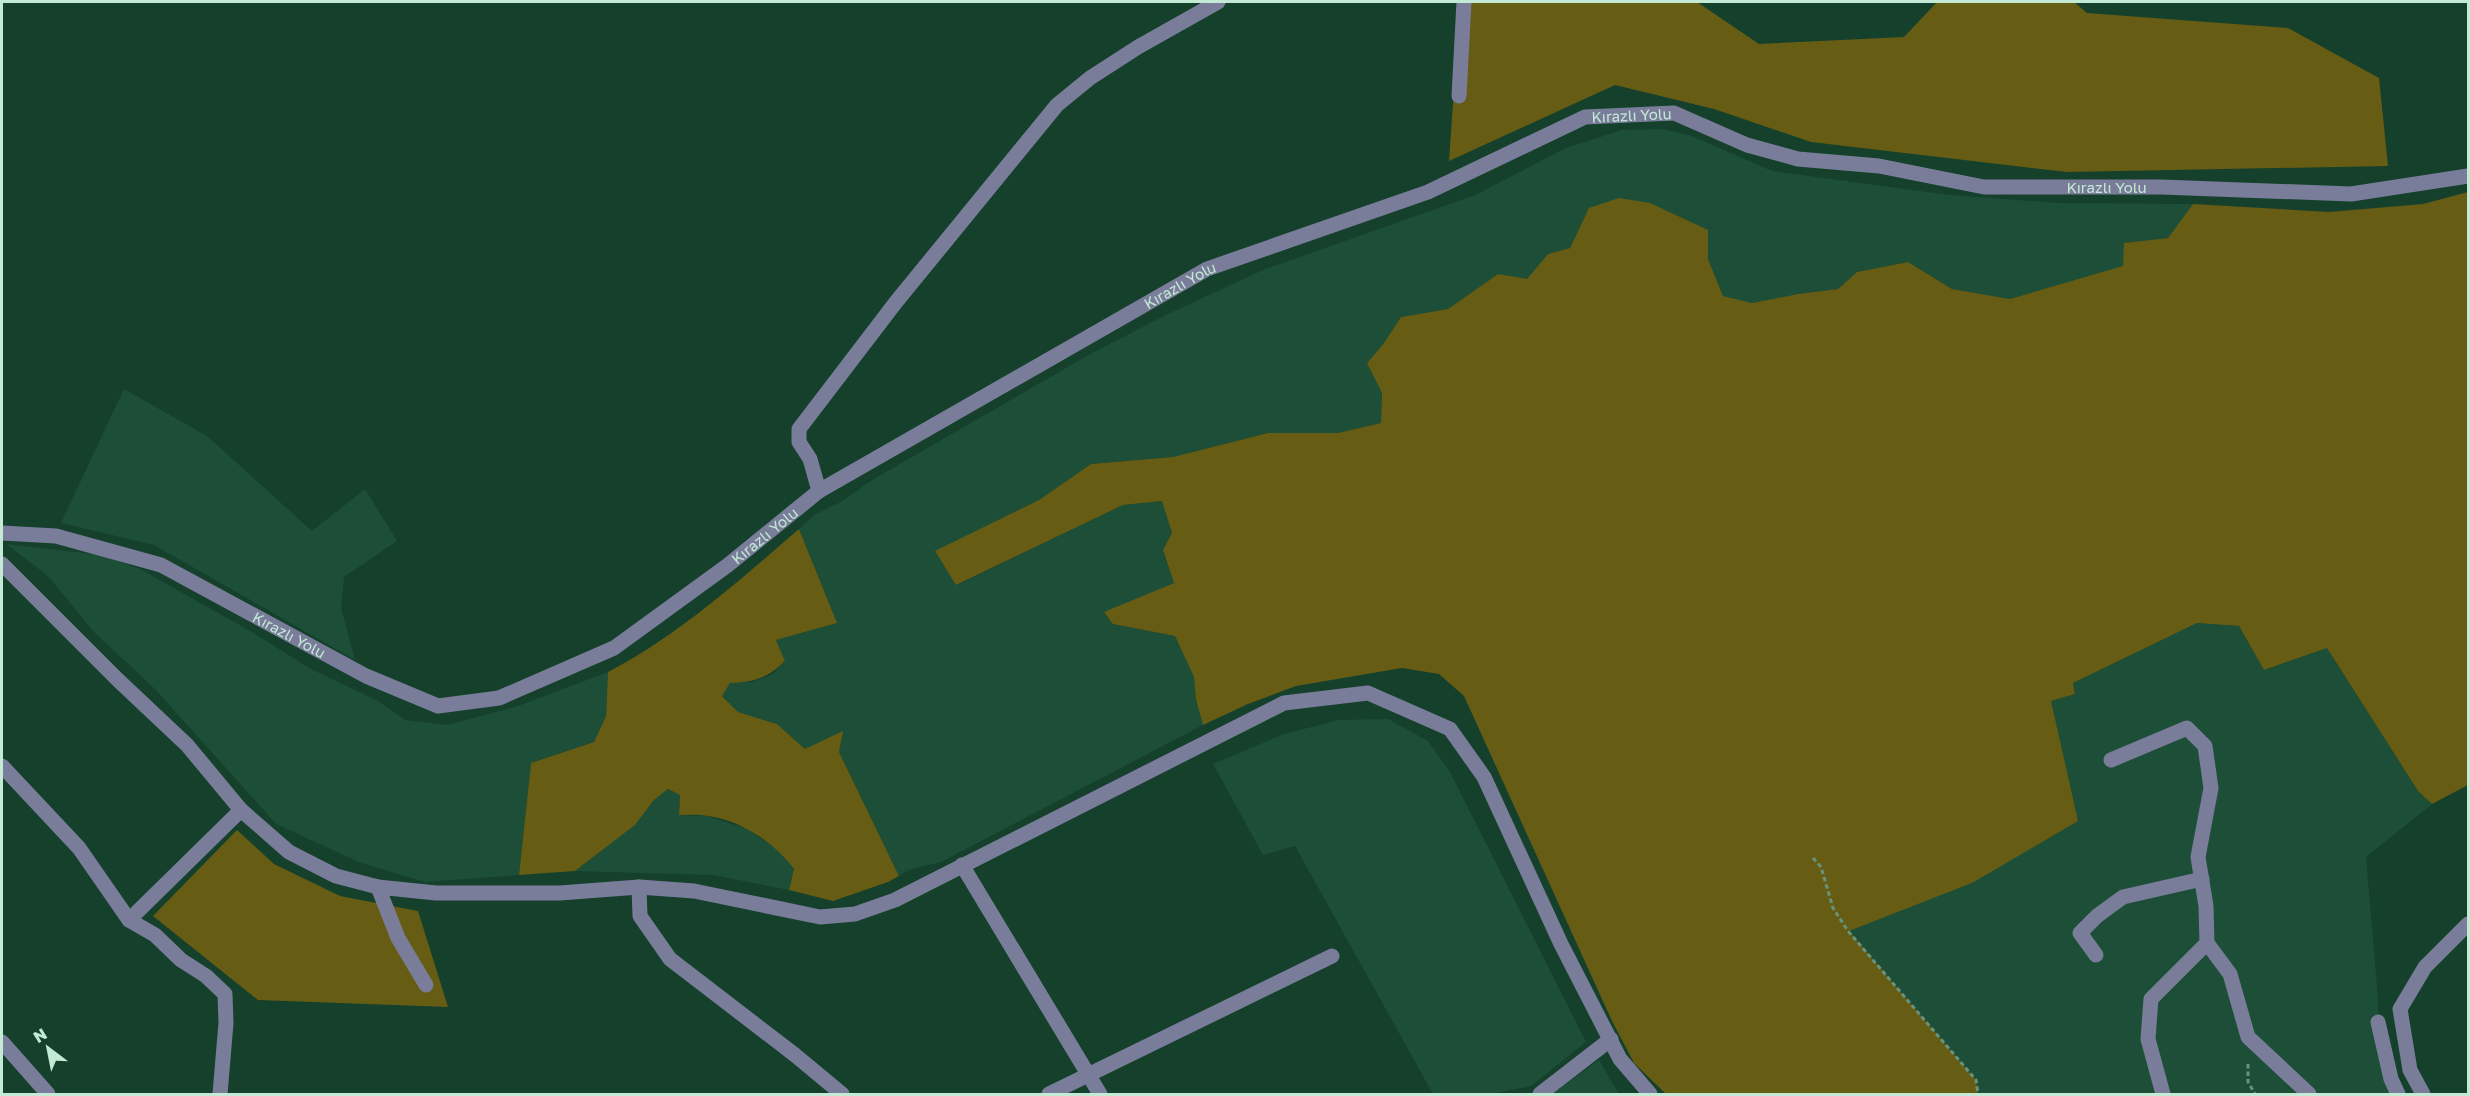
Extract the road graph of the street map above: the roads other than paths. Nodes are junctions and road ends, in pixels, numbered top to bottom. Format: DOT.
graph roads {
  1 [pos="1218,2"];
  2 [pos="1464,2"];
  3 [pos="1459,96"];
  4 [pos="2469,176"];
  5 [pos="819,491"];
  6 [pos="2,533"];
  7 [pos="2,564"];
  8 [pos="2111,760"];
  9 [pos="2,765"];
  10 [pos="241,810"];
  11 [pos="962,865"];
  12 [pos="2202,879"];
  13 [pos="378,887"];
  14 [pos="639,888"];
  15 [pos="129,920"];
  16 [pos="2469,924"];
  17 [pos="2207,943"];
  18 [pos="2096,955"];
  19 [pos="1332,956"];
  20 [pos="426,985"];
  21 [pos="2378,1022"];
  22 [pos="1611,1039"];
  23 [pos="2,1042"];
  24 [pos="1088,1077"];
  25 [pos="48,1095"];
  26 [pos="220,1095"];
  27 [pos="842,1095"];
  28 [pos="1049,1095"];
  29 [pos="1100,1095"];
  30 [pos="1540,1095"];
  31 [pos="1650,1095"];
  32 [pos="2163,1095"];
  33 [pos="2309,1095"];
  34 [pos="2398,1095"];
  35 [pos="2423,1095"];
  1 -- 5 [label="street"];
  2 -- 3 [label="street"];
  4 -- 5 [label="street, Kırazlı Yolu"];
  5 -- 6 [label="street, Kırazlı Yolu"];
  7 -- 10 [label="street"];
  8 -- 12 [label="street"];
  9 -- 15 [label="street"];
  10 -- 13 [label="street"];
  10 -- 15 [label="street"];
  11 -- 14 [label="street"];
  11 -- 22 [label="street"];
  11 -- 24 [label="street"];
  12 -- 17 [label="street"];
  12 -- 18 [label="street"];
  13 -- 14 [label="street"];
  13 -- 20 [label="street"];
  14 -- 27 [label="street"];
  15 -- 26 [label="street"];
  16 -- 35 [label="street"];
  17 -- 32 [label="street"];
  17 -- 33 [label="street"];
  19 -- 24 [label="street"];
  21 -- 34 [label="street"];
  22 -- 30 [label="street"];
  22 -- 31 [label="street"];
  23 -- 25 [label="street"];
  24 -- 28 [label="street"];
  24 -- 29 [label="street"];
}
